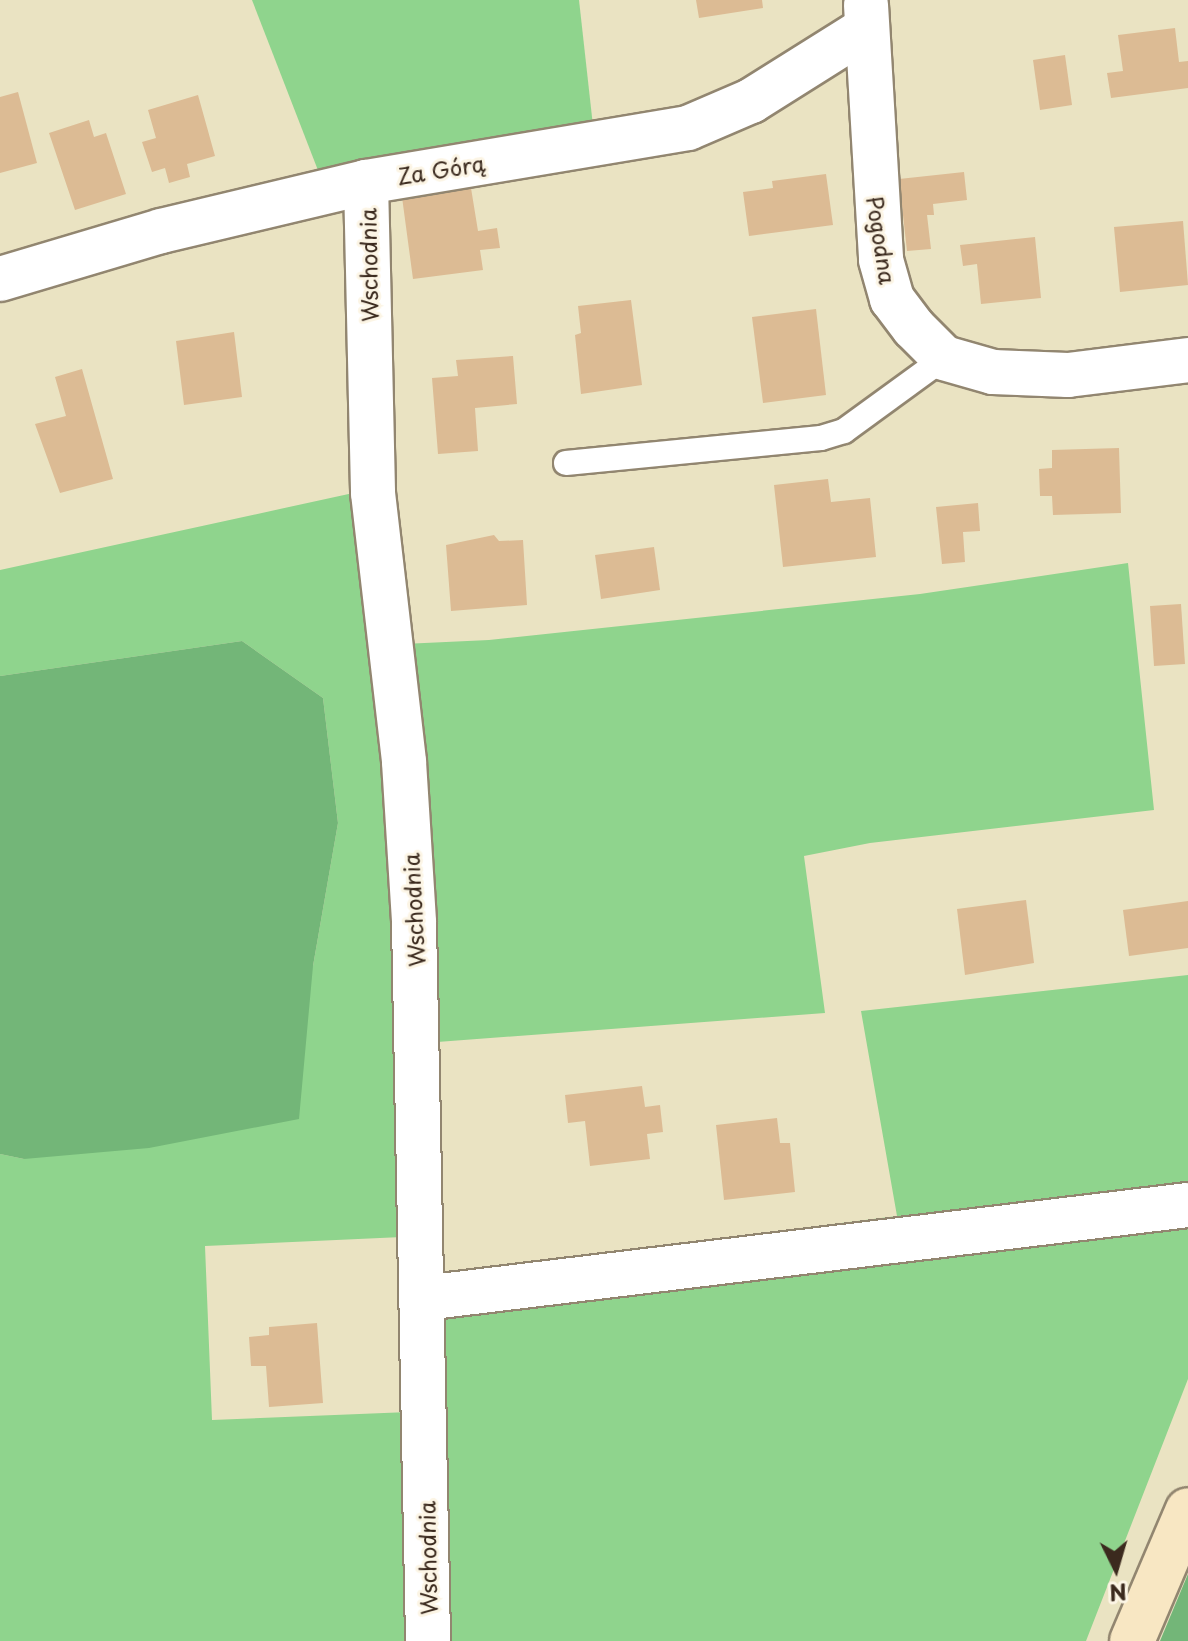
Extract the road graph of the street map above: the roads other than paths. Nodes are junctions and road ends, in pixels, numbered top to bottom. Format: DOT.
graph roads {
  1 [pos="866,14"];
  2 [pos="366,182"];
  3 [pos="0,279"];
  4 [pos="944,358"];
  5 [pos="1188,360"];
  6 [pos="566,463"];
  7 [pos="1188,1205"];
  8 [pos="424,1298"];
  9 [pos="1188,1510"];
  10 [pos="428,1641"];
  11 [pos="1132,1641"];
  1 -- 2 [label="street, Za Górą"];
  1 -- 4 [label="street, Pogodna"];
  2 -- 3 [label="street, Za Górą"];
  2 -- 8 [label="street, Wschodnia"];
  4 -- 5 [label="street"];
  4 -- 6 [label="lane"];
  7 -- 8 [label="street"];
  8 -- 10 [label="street, Wschodnia"];
  9 -- 11 [label="main road"];
}
